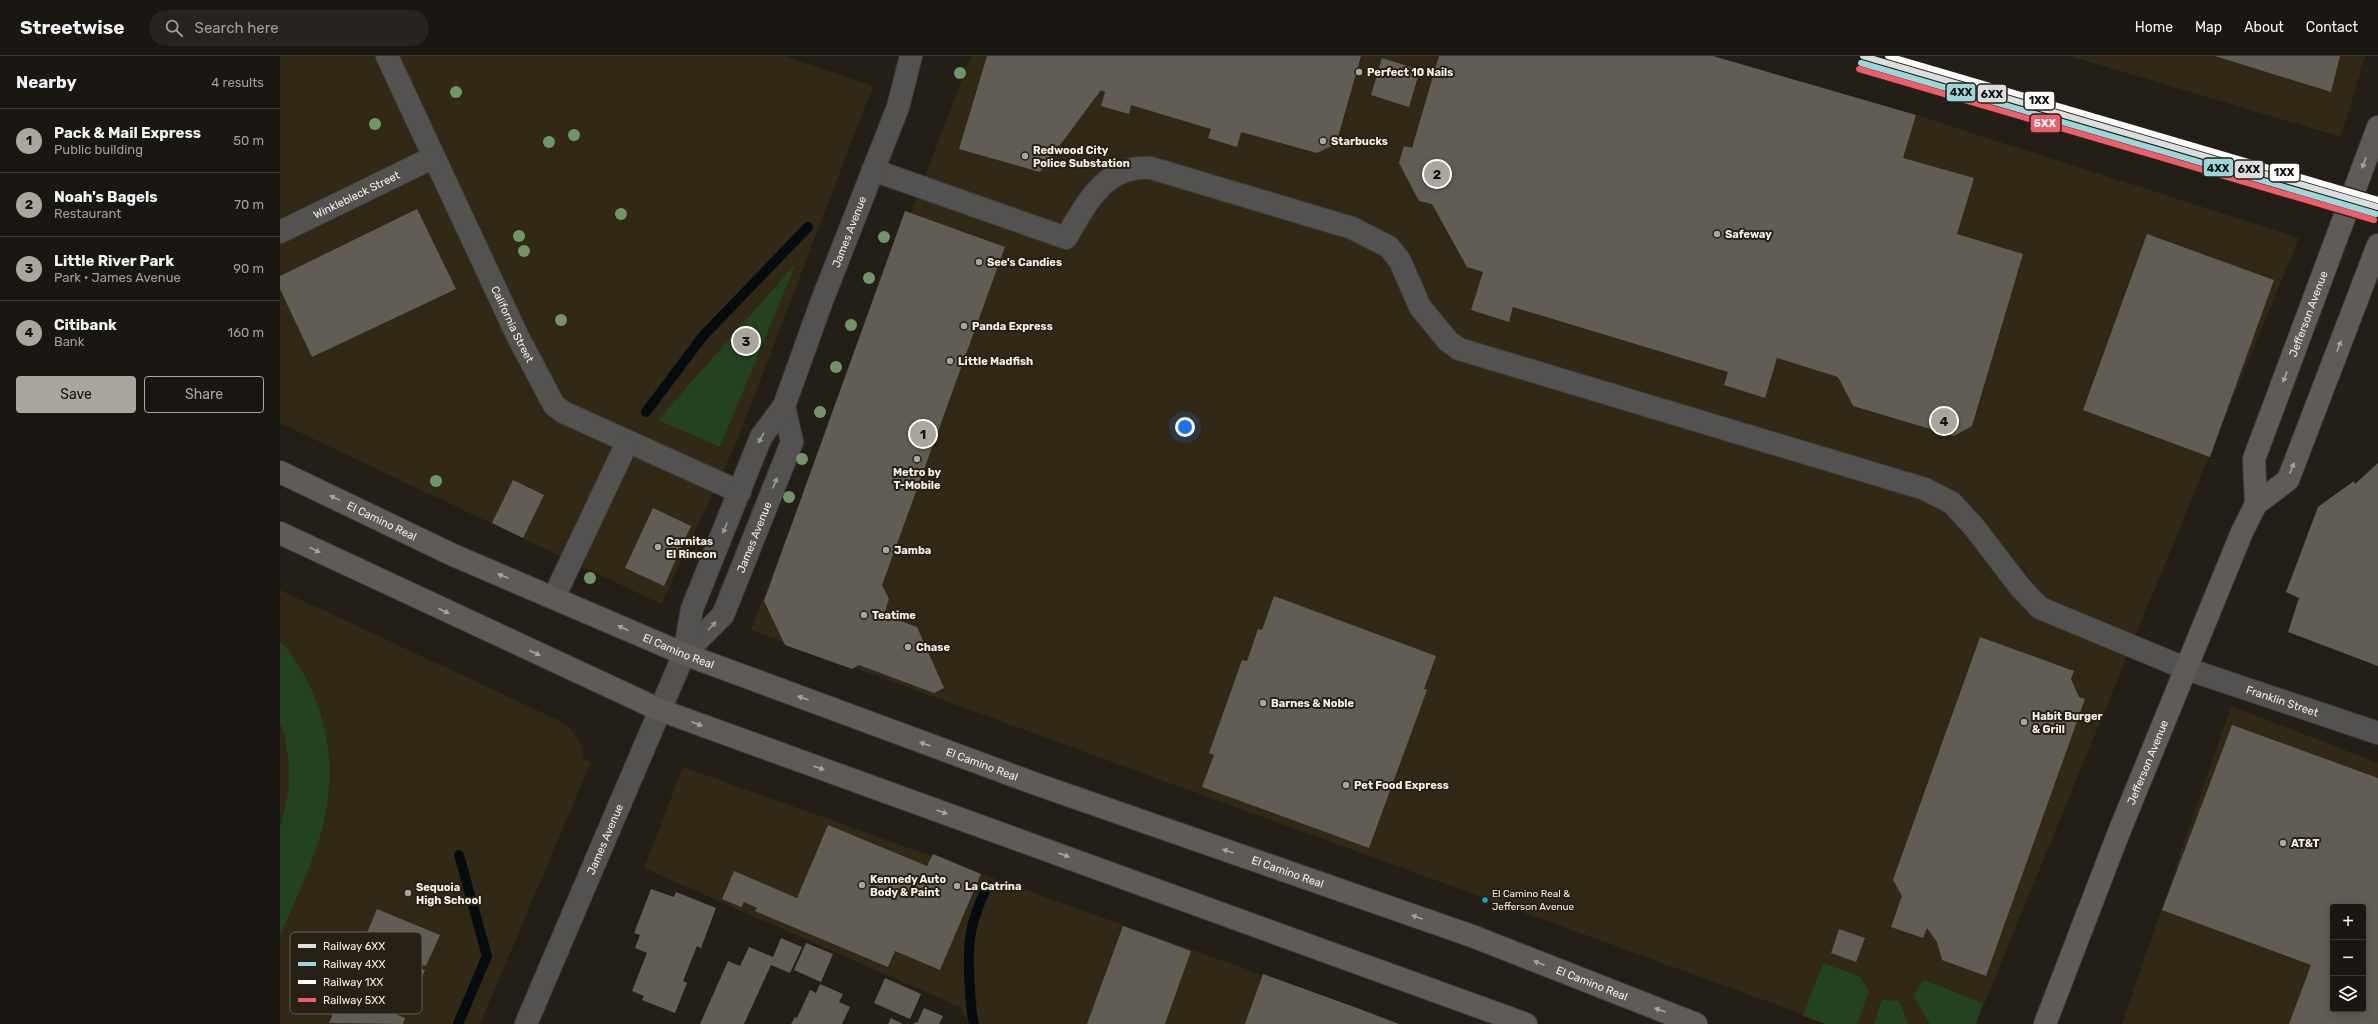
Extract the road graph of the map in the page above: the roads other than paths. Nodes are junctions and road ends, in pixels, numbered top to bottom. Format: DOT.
graph roads {
  1 [pos="387,56"];
  2 [pos="911,56"];
  3 [pos="2378,126"];
  4 [pos="434,157"];
  5 [pos="873,170"];
  6 [pos="280,232"];
  7 [pos="2378,245"];
  8 [pos="784,406"];
  9 [pos="627,443"];
  10 [pos="280,472"];
  11 [pos="740,492"];
  12 [pos="2256,504"];
  13 [pos="280,533"];
  14 [pos="554,598"];
  15 [pos="684,654"];
  16 [pos="2187,669"];
  17 [pos="660,710"];
  18 [pos="2378,733"];
  19 [pos="1523,1023"];
  20 [pos="526,1024"];
  21 [pos="1696,1024"];
  22 [pos="2045,1024"];
  1 -- 4 [label="street, California Street"];
  2 -- 5 [label="street, James Avenue"];
  3 -- 12 [label="main road, Jefferson Avenue, one-way"];
  4 -- 6 [label="street, Winklebleck Street"];
  4 -- 9 [label="street, California Street"];
  5 -- 8 [label="street, James Avenue"];
  5 -- 16 [label="street, Franklin Street"];
  12 -- 7 [label="main road, Jefferson Avenue, one-way"];
  8 -- 11 [label="street, James Avenue, one-way"];
  15 -- 8 [label="street, James Avenue, one-way"];
  9 -- 11 [label="street, California Street"];
  9 -- 14 [label="street"];
  14 -- 10 [label="main road, El Camino Real, one-way"];
  11 -- 15 [label="street, James Avenue, one-way"];
  12 -- 16 [label="main road, Jefferson Avenue"];
  13 -- 17 [label="main road, one-way"];
  15 -- 14 [label="main road, El Camino Real, one-way"];
  15 -- 17 [label="street, James Avenue"];
  21 -- 15 [label="main road, El Camino Real, one-way"];
  16 -- 18 [label="street, Franklin Street"];
  16 -- 22 [label="main road, Jefferson Avenue"];
  17 -- 19 [label="main road, one-way"];
  17 -- 20 [label="street, James Avenue"];
}
